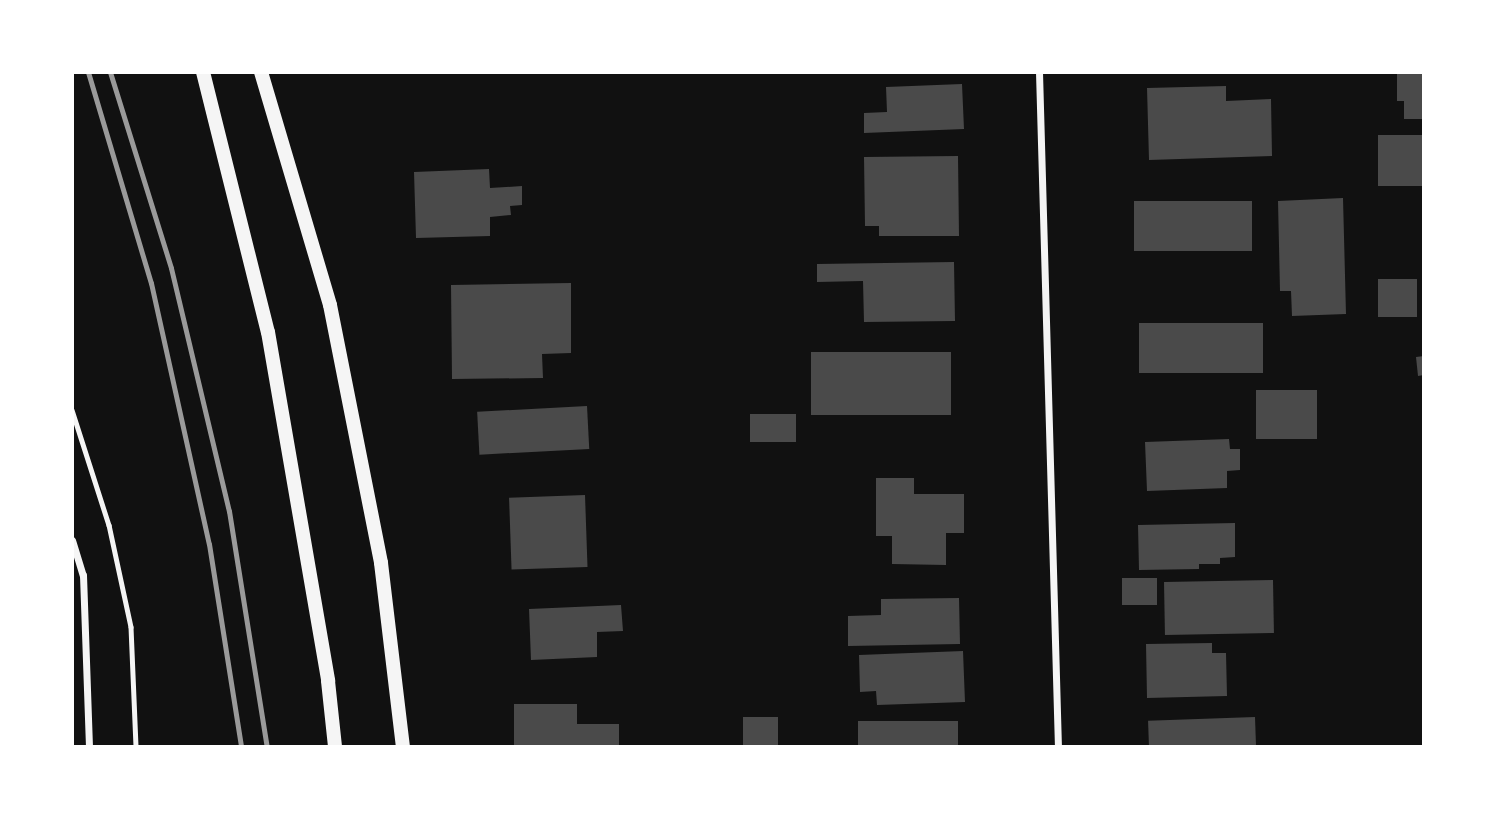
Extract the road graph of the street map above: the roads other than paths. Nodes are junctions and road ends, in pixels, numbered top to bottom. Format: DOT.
graph roads {
  1 [pos="203,72"];
  2 [pos="261,72"];
  3 [pos="1039,72"];
  4 [pos="72,540"];
  5 [pos="89,747"];
  6 [pos="335,747"];
  7 [pos="403,747"];
  8 [pos="1058,747"];
  1 -- 6 [label="main road"];
  2 -- 7 [label="main road"];
  3 -- 8 [label="street"];
  4 -- 5 [label="street"];
}
